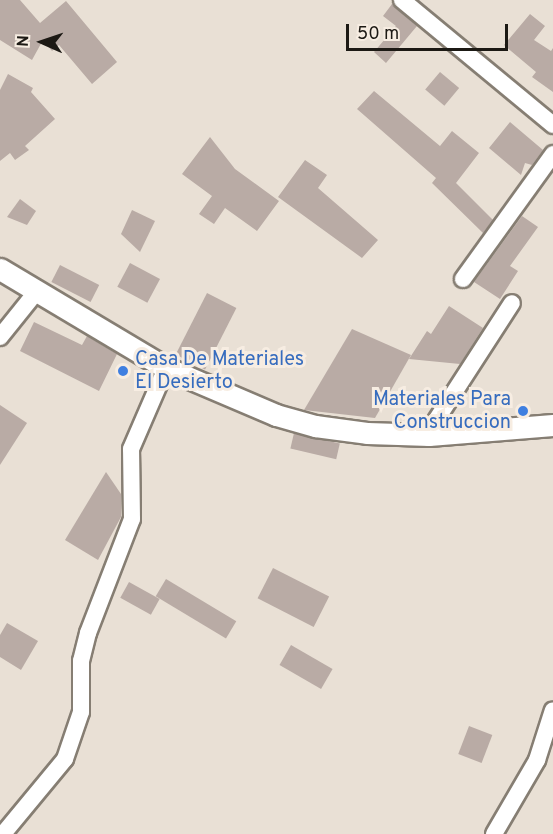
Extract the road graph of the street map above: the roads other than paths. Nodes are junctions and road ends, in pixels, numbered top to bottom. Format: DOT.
graph roads {
  1 [pos="402,0"];
  2 [pos="553,125"];
  3 [pos="553,154"];
  4 [pos="0,269"];
  5 [pos="463,279"];
  6 [pos="36,291"];
  7 [pos="512,303"];
  8 [pos="0,337"];
  9 [pos="166,368"];
  10 [pos="553,425"];
  11 [pos="429,435"];
  12 [pos="553,710"];
  13 [pos="3,834"];
  14 [pos="494,834"];
  1 -- 2 [label="street"];
  3 -- 5 [label="street"];
  4 -- 6 [label="street"];
  6 -- 8 [label="street"];
  6 -- 9 [label="street"];
  7 -- 11 [label="street"];
  9 -- 11 [label="street"];
  9 -- 13 [label="street"];
  10 -- 11 [label="street"];
  12 -- 14 [label="street"];
}
